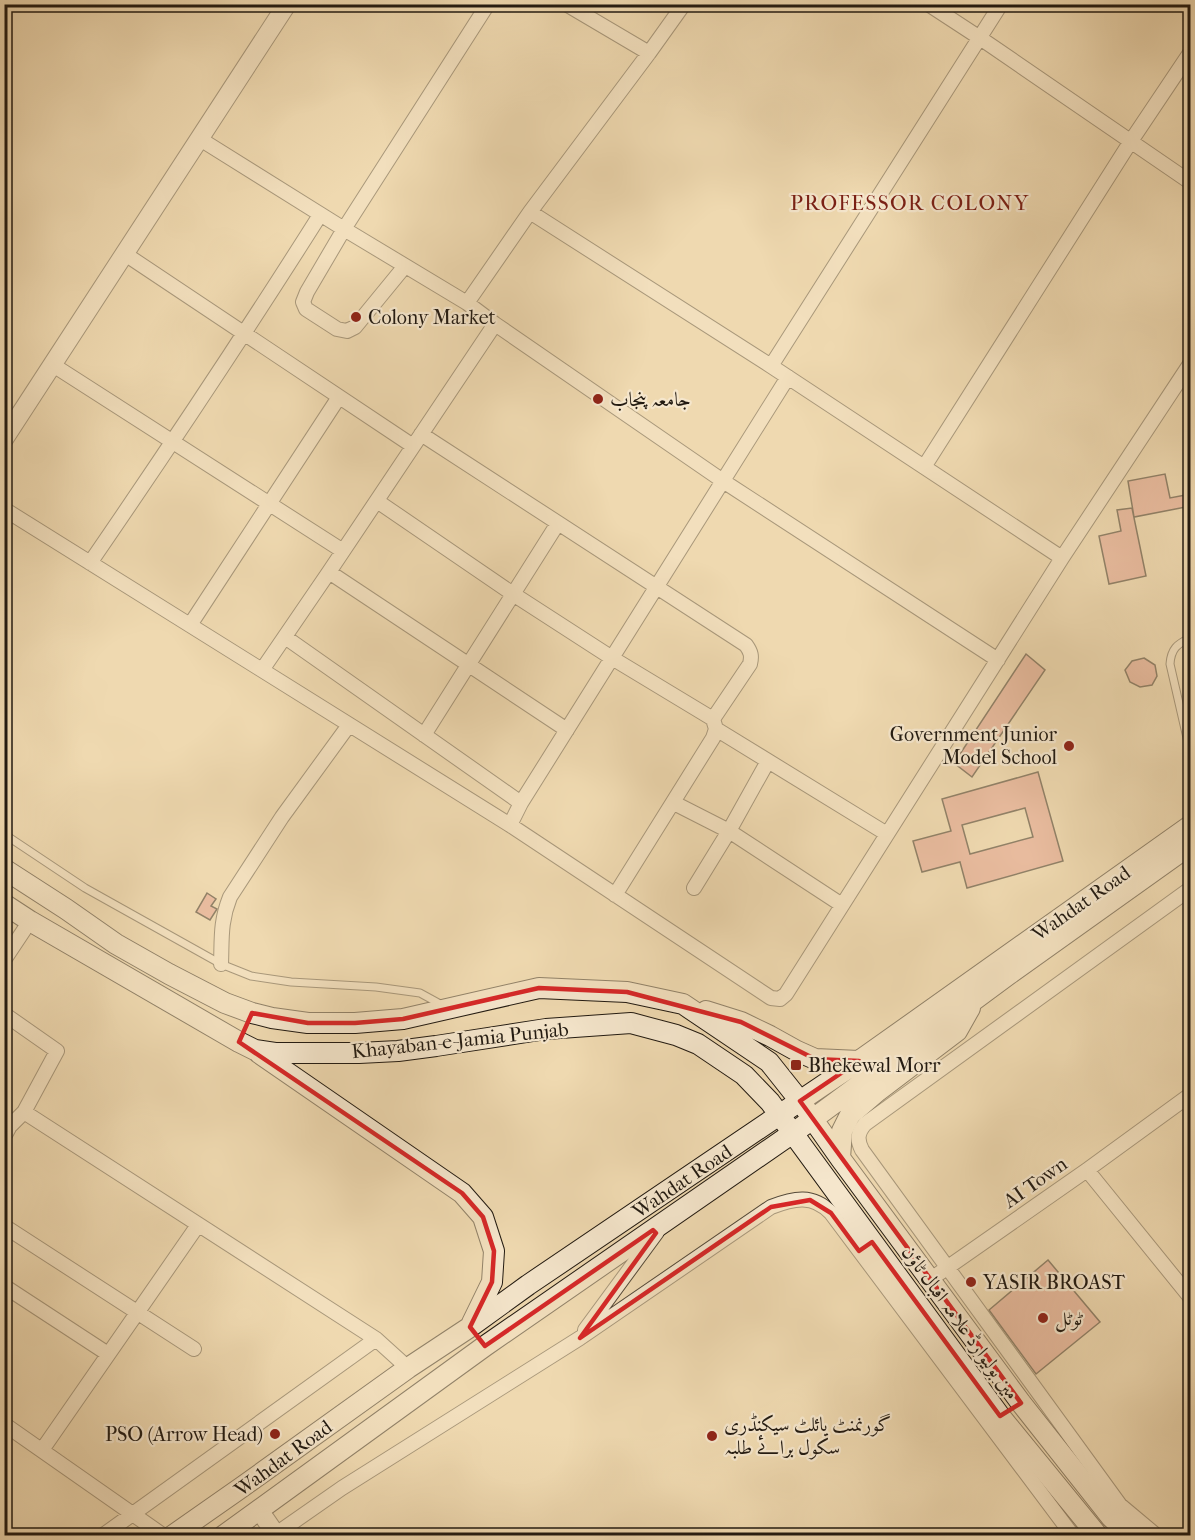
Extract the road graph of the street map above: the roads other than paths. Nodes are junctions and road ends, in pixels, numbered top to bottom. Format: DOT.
graph roads {
  1 [pos="287,4"];
  2 [pos="488,4"];
  3 [pos="566,4"];
  4 [pos="684,4"];
  5 [pos="928,4"];
  6 [pos="1001,4"];
  7 [pos="980,38"];
  8 [pos="649,52"];
  9 [pos="1191,53"];
  10 [pos="200,139"];
  11 [pos="1131,141"];
  12 [pos="1191,182"];
  13 [pos="530,213"];
  14 [pos="320,215"];
  15 [pos="344,229"];
  16 [pos="125,254"];
  17 [pos="405,266"];
  18 [pos="468,303"];
  19 [pos="495,324"];
  20 [pos="245,333"];
  21 [pos="1191,364"];
  22 [pos="53,365"];
  23 [pos="771,366"];
  24 [pos="788,377"];
  25 [pos="339,397"];
  26 [pos="4,440"];
  27 [pos="417,440"];
  28 [pos="173,442"];
  29 [pos="924,467"];
  30 [pos="723,481"];
  31 [pos="377,501"];
  32 [pos="270,504"];
  33 [pos="4,509"];
  34 [pos="558,523"];
  35 [pos="343,551"];
  36 [pos="1062,558"];
  37 [pos="90,563"];
  38 [pos="329,572"];
  39 [pos="656,587"];
  40 [pos="513,594"];
  41 [pos="190,625"];
  42 [pos="285,637"];
  43 [pos="1191,638"];
  44 [pos="612,658"];
  45 [pos="998,660"];
  46 [pos="469,664"];
  47 [pos="262,670"];
  48 [pos="714,724"];
  49 [pos="350,725"];
  50 [pos="567,730"];
  51 [pos="424,735"];
  52 [pos="1191,751"];
  53 [pos="768,761"];
  54 [pos="521,803"];
  55 [pos="674,803"];
  56 [pos="510,825"];
  57 [pos="1191,826"];
  58 [pos="729,831"];
  59 [pos="4,834"];
  60 [pos="887,834"];
  61 [pos="1191,845"];
  62 [pos="4,869"];
  63 [pos="694,888"];
  64 [pos="1191,889"];
  65 [pos="615,895"];
  66 [pos="4,904"];
  67 [pos="842,905"];
  68 [pos="30,921"];
  69 [pos="4,960"];
  70 [pos="221,964"];
  71 [pos="975,1000"];
  72 [pos="683,1004"];
  73 [pos="449,1009"];
  74 [pos="252,1013"];
  75 [pos="4,1016"];
  76 [pos="247,1046"];
  77 [pos="859,1060"];
  78 [pos="1191,1095"];
  79 [pos="800,1101"];
  80 [pos="24,1112"];
  81 [pos="780,1115"];
  82 [pos="813,1119"];
  83 [pos="6,1129"];
  84 [pos="794,1133"];
  85 [pos="840,1158"];
  86 [pos="1087,1170"];
  87 [pos="663,1223"];
  88 [pos="198,1225"];
  89 [pos="4,1226"];
  90 [pos="866,1247"];
  91 [pos="948,1267"];
  92 [pos="931,1279"];
  93 [pos="4,1286"];
  94 [pos="1191,1297"];
  95 [pos="138,1313"];
  96 [pos="470,1327"];
  97 [pos="580,1338"];
  98 [pos="376,1340"];
  99 [pos="485,1346"];
  100 [pos="194,1349"];
  101 [pos="108,1354"];
  102 [pos="408,1368"];
  103 [pos="1021,1403"];
  104 [pos="1000,1416"];
  105 [pos="4,1424"];
  106 [pos="42,1450"];
  107 [pos="242,1487"];
  108 [pos="259,1510"];
  109 [pos="133,1514"];
  110 [pos="277,1535"];
  111 [pos="102,1536"];
  112 [pos="164,1536"];
  113 [pos="172,1536"];
  114 [pos="223,1536"];
  115 [pos="1073,1536"];
  116 [pos="1098,1536"];
  117 [pos="1131,1536"];
  118 [pos="1157,1536"];
  1 -- 10 [label="street"];
  2 -- 15 [label="street"];
  3 -- 8 [label="street"];
  4 -- 8 [label="street"];
  5 -- 7 [label="street"];
  6 -- 7 [label="street"];
  7 -- 11 [label="street"];
  7 -- 23 [label="street"];
  8 -- 13 [label="street"];
  9 -- 11 [label="street"];
  10 -- 14 [label="street"];
  10 -- 16 [label="street"];
  11 -- 12 [label="street"];
  11 -- 29 [label="street"];
  13 -- 18 [label="street"];
  13 -- 23 [label="street"];
  14 -- 15 [label="street"];
  14 -- 20 [label="street"];
  15 -- 17 [label="street"];
  15 -- 17 [label="street"];
  16 -- 20 [label="street"];
  16 -- 22 [label="street"];
  17 -- 18 [label="street"];
  18 -- 19 [label="street"];
  19 -- 27 [label="street"];
  19 -- 30 [label="street"];
  20 -- 25 [label="street"];
  20 -- 28 [label="street"];
  21 -- 36 [label="street"];
  22 -- 26 [label="street"];
  22 -- 28 [label="street"];
  23 -- 24 [label="street"];
  24 -- 29 [label="street"];
  24 -- 30 [label="street"];
  25 -- 27 [label="street"];
  25 -- 32 [label="street"];
  27 -- 31 [label="street"];
  27 -- 34 [label="street"];
  28 -- 32 [label="street"];
  28 -- 37 [label="street"];
  29 -- 36 [label="street"];
  30 -- 39 [label="street"];
  30 -- 45 [label="street"];
  31 -- 35 [label="street"];
  31 -- 40 [label="street"];
  32 -- 35 [label="street"];
  32 -- 41 [label="street"];
  33 -- 37 [label="street"];
  34 -- 39 [label="street"];
  34 -- 40 [label="street"];
  35 -- 38 [label="street"];
  36 -- 45 [label="street"];
  37 -- 41 [label="street"];
  38 -- 42 [label="street"];
  38 -- 46 [label="street"];
  39 -- 44 [label="street"];
  39 -- 48 [label="street"];
  40 -- 44 [label="street"];
  40 -- 46 [label="street"];
  41 -- 47 [label="street"];
  42 -- 47 [label="street"];
  42 -- 51 [label="street"];
  43 -- 52 [label="lane"];
  44 -- 48 [label="street"];
  44 -- 50 [label="street"];
  45 -- 60 [label="street"];
  46 -- 50 [label="street"];
  46 -- 51 [label="street"];
  47 -- 49 [label="street"];
  48 -- 53 [label="street"];
  48 -- 55 [label="street"];
  49 -- 56 [label="street"];
  49 -- 70 [label="street"];
  50 -- 54 [label="street"];
  51 -- 54 [label="street"];
  53 -- 58 [label="street"];
  53 -- 60 [label="street"];
  54 -- 56 [label="street"];
  55 -- 58 [label="street"];
  55 -- 65 [label="street"];
  56 -- 65 [label="street"];
  57 -- 77 [label="main road, Wahdat Road"];
  58 -- 63 [label="street"];
  58 -- 67 [label="street"];
  59 -- 70 [label="lane"];
  60 -- 67 [label="street"];
  61 -- 71 [label="main road, Wahdat Road"];
  62 -- 74 [label="main road, Khayaban-e-Jamia Punjab"];
  64 -- 91 [label="street"];
  65 -- 67 [label="street"];
  66 -- 68 [label="main road, Khayaban-e-Jamia Punjab"];
  68 -- 69 [label="street"];
  68 -- 76 [label="main road, Khayaban-e-Jamia Punjab"];
  70 -- 73 [label="lane"];
  71 -- 82 [label="main road, Wahdat Road"];
  71 -- 85 [label="main road"];
  72 -- 73 [label="main road, Khayaban-e-Jamia Punjab"];
  72 -- 77 [label="main road"];
  72 -- 79 [label="main road, Khayaban-e-Jamia Punjab"];
  73 -- 74 [label="main road, Khayaban-e-Jamia Punjab"];
  74 -- 76 [label="main road"];
  75 -- 80 [label="street"];
  76 -- 81 [label="main road, Khayaban-e-Jamia Punjab"];
  76 -- 96 [label="main road"];
  77 -- 79 [label="main road, Wahdat Road"];
  78 -- 86 [label="street"];
  79 -- 81 [label="main road, Wahdat Road"];
  79 -- 82 [label="main road, مین بولیوارڈ علامہ اقبال ٹاؤن"];
  80 -- 83 [label="street"];
  80 -- 88 [label="street"];
  81 -- 84 [label="main road, مین بولیوارڈ علامہ اقبال ٹاؤن"];
  81 -- 96 [label="main road, Wahdat Road"];
  82 -- 84 [label="main road, Wahdat Road"];
  82 -- 85 [label="main road, مین بولیوارڈ علامہ اقبال ٹاؤن"];
  84 -- 87 [label="main road, Wahdat Road"];
  84 -- 90 [label="main road, مین بولیوارڈ علامہ اقبال ٹاؤن"];
  85 -- 92 [label="main road, مین بولیوارڈ علامہ اقبال ٹاؤن"];
  86 -- 91 [label="street, AI Town"];
  86 -- 94 [label="street, AI Town"];
  87 -- 97 [label="street"];
  87 -- 99 [label="main road, Wahdat Road"];
  88 -- 95 [label="street"];
  88 -- 98 [label="street"];
  89 -- 95 [label="street"];
  90 -- 97 [label="street"];
  90 -- 104 [label="main road, مین بولیوارڈ علامہ اقبال ٹاؤن"];
  90 -- 115 [label="street"];
  91 -- 92 [label="street, AI Town"];
  91 -- 118 [label="street"];
  92 -- 103 [label="main road, مین بولیوارڈ علامہ اقبال ٹاؤن"];
  93 -- 101 [label="street"];
  95 -- 100 [label="street"];
  95 -- 101 [label="street"];
  96 -- 99 [label="main road"];
  96 -- 102 [label="main road, Wahdat Road"];
  97 -- 110 [label="street"];
  98 -- 102 [label="street"];
  98 -- 109 [label="street"];
  99 -- 108 [label="main road, Wahdat Road"];
  101 -- 106 [label="street"];
  102 -- 107 [label="main road, Wahdat Road"];
  103 -- 104 [label="main road"];
  103 -- 117 [label="main road, مین بولیوارڈ علامہ اقبال ٹاؤن"];
  104 -- 116 [label="main road, مین بولیوارڈ علامہ اقبال ٹاؤن"];
  105 -- 106 [label="street"];
  106 -- 109 [label="street"];
  107 -- 108 [label="main road"];
  107 -- 113 [label="main road, Wahdat Road"];
  108 -- 110 [label="street"];
  108 -- 114 [label="main road, Wahdat Road"];
  109 -- 111 [label="street"];
  109 -- 112 [label="street"];
}
